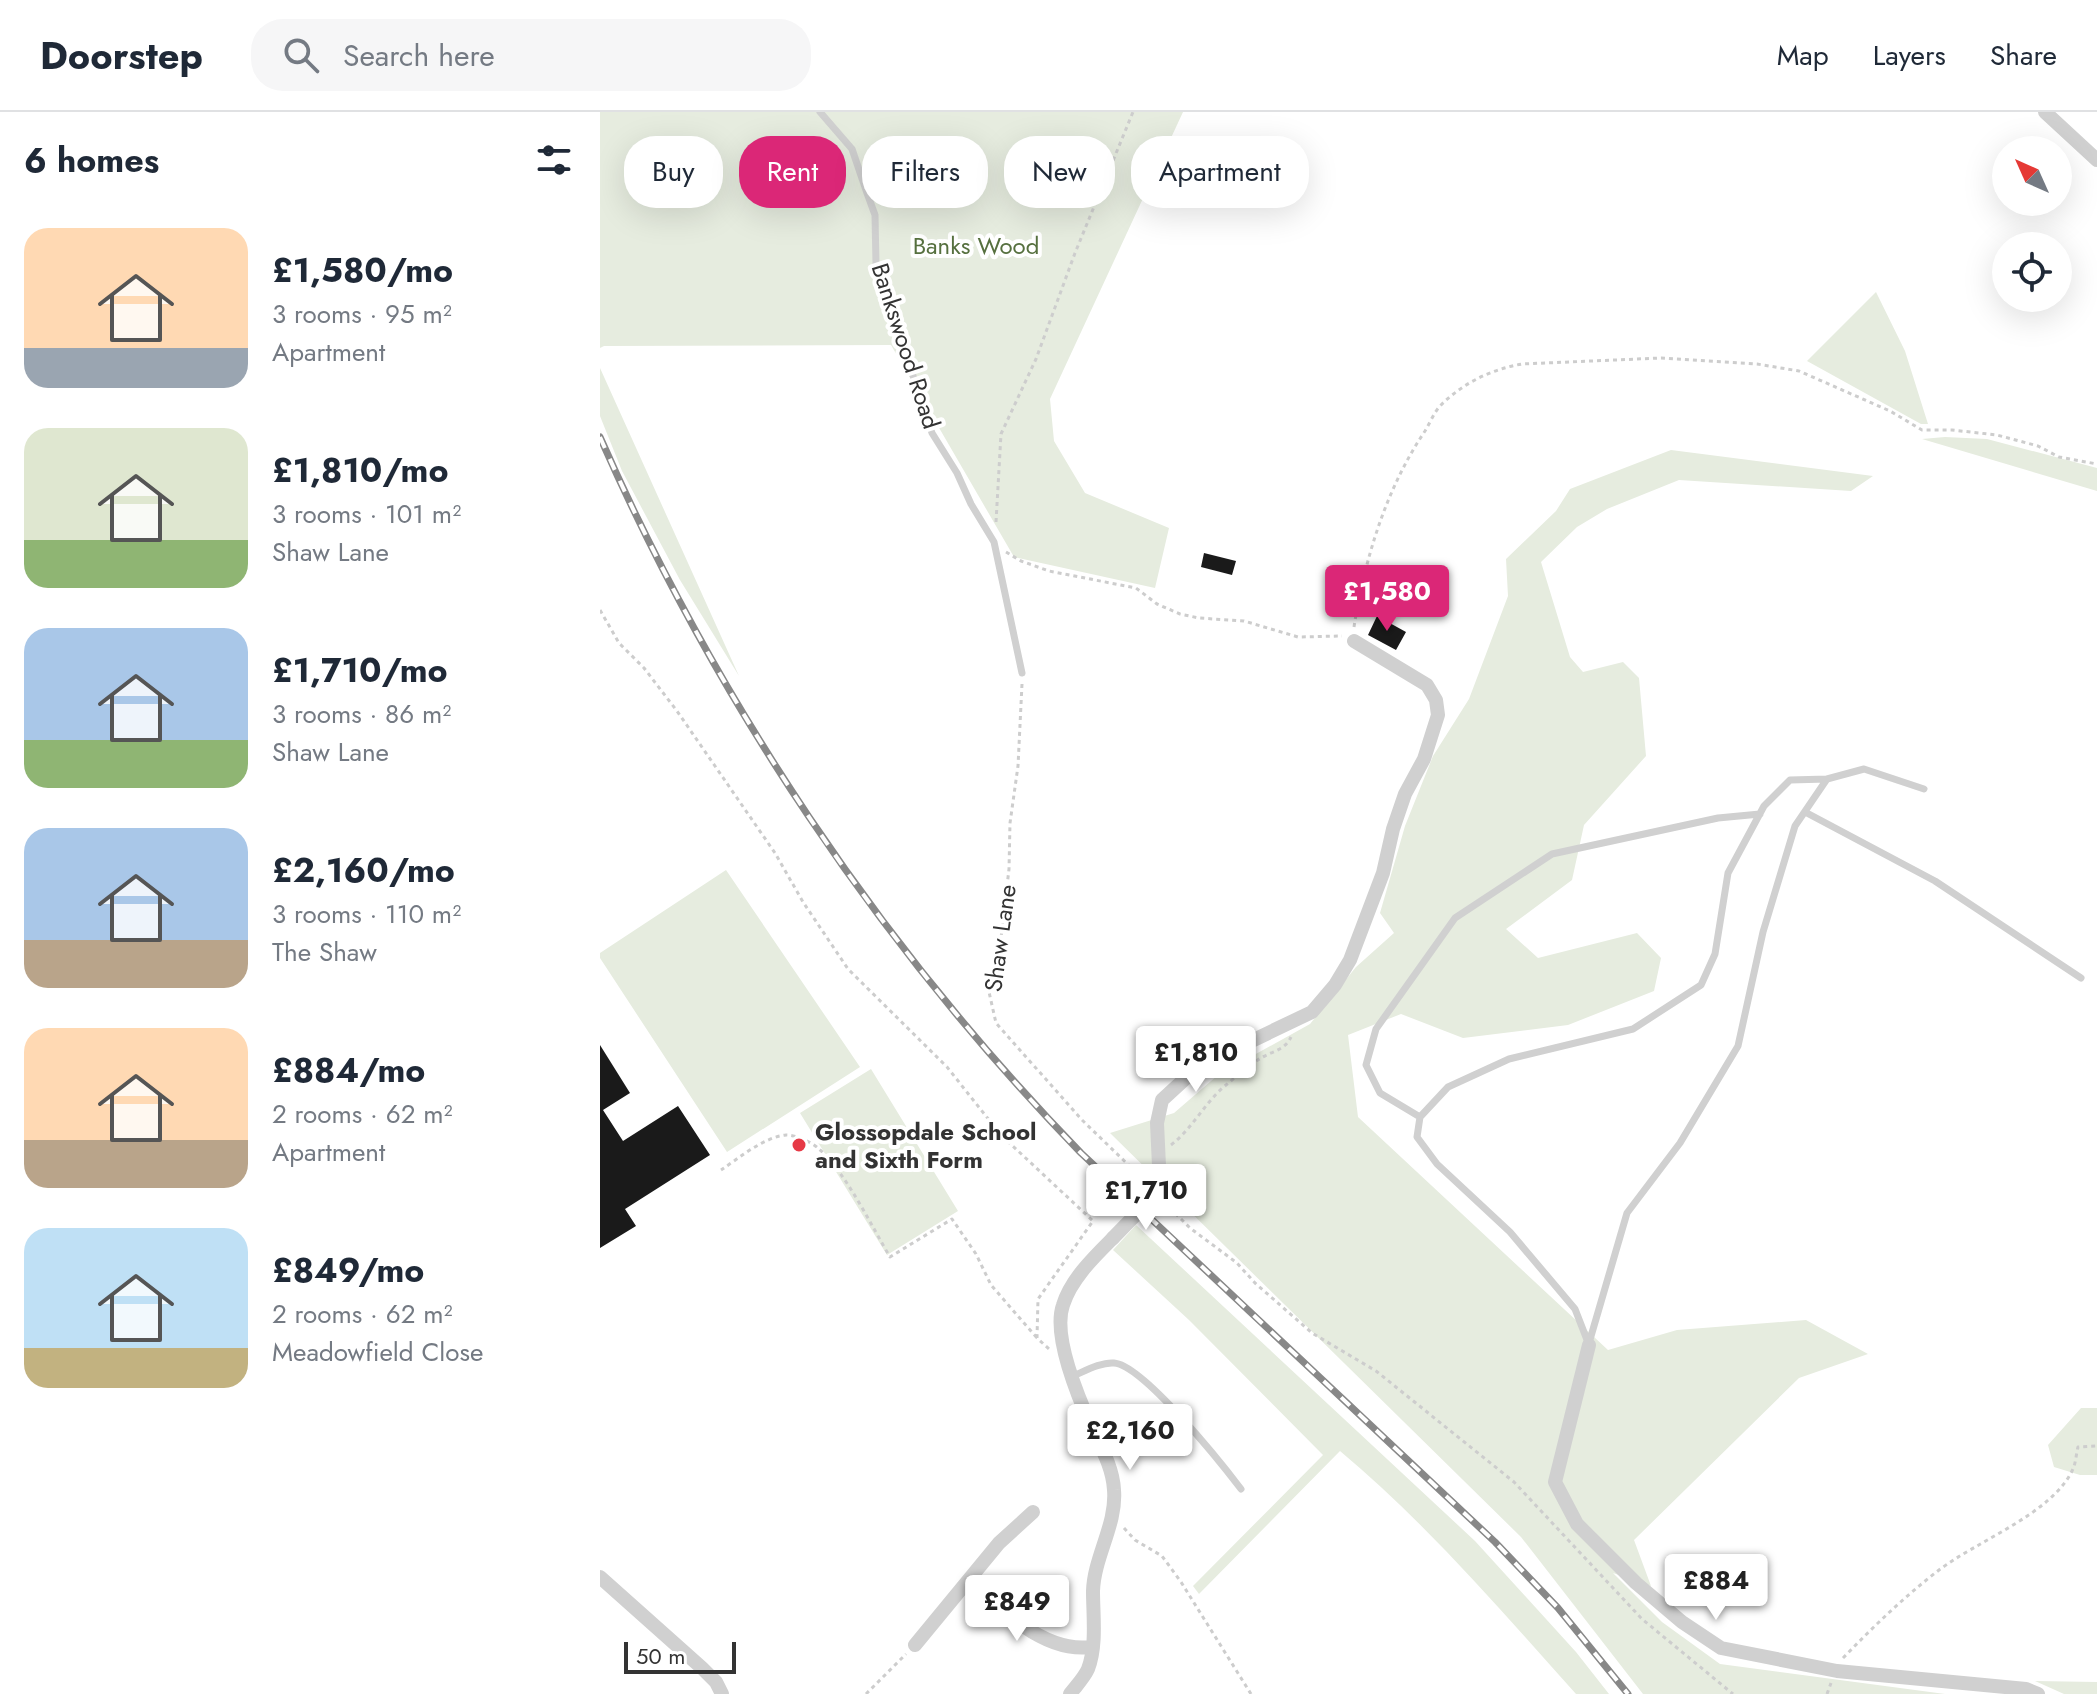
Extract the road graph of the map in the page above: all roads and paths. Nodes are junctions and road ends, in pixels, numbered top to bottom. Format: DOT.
graph roads {
  1 [pos="820,112"];
  2 [pos="1133,112"];
  3 [pos="2045,112"];
  4 [pos="2097,160"];
  5 [pos="2097,464"];
  6 [pos="994,542"];
  7 [pos="600,610"];
  8 [pos="1354,641"];
  9 [pos="1022,673"];
  10 [pos="1827,779"];
  11 [pos="1924,789"];
  12 [pos="1805,812"];
  13 [pos="1760,814"];
  14 [pos="2081,978"];
  15 [pos="1288,1023"];
  16 [pos="1420,1117"];
  17 [pos="1160,1145"];
  18 [pos="721,1170"];
  19 [pos="1152,1194"];
  20 [pos="1037,1338"];
  21 [pos="1589,1345"];
  22 [pos="1072,1371"];
  23 [pos="2097,1446"];
  24 [pos="1241,1489"];
  25 [pos="1033,1512"];
  26 [pos="1112,1515"];
  27 [pos="600,1577"];
  28 [pos="971,1577"];
  29 [pos="915,1645"];
  30 [pos="1091,1647"];
  31 [pos="1837,1671"];
  32 [pos="722,1694"];
  33 [pos="866,1694"];
  34 [pos="1070,1694"];
  35 [pos="1251,1694"];
  36 [pos="1733,1694"];
  37 [pos="1827,1694"];
  38 [pos="2038,1694"];
  1 -- 6 [label="lane, Bankswood Road"];
  2 -- 6 [label="path"];
  3 -- 4 [label="street"];
  5 -- 8 [label="path"];
  6 -- 8 [label="path"];
  6 -- 9 [label="lane, Bankswood Road"];
  7 -- 20 [label="path"];
  8 -- 15 [label="street"];
  9 -- 19 [label="path, Shaw Lane"];
  10 -- 11 [label="lane"];
  10 -- 12 [label="lane"];
  10 -- 13 [label="lane"];
  12 -- 14 [label="lane"];
  12 -- 21 [label="lane"];
  13 -- 16 [label="lane"];
  13 -- 16 [label="lane"];
  15 -- 17 [label="path"];
  15 -- 17 [label="street"];
  16 -- 21 [label="lane"];
  17 -- 19 [label="street"];
  18 -- 20 [label="path"];
  19 -- 22 [label="street, bridge"];
  19 -- 36 [label="path, Shaw Lane"];
  20 -- 22 [label="path"];
  21 -- 31 [label="street"];
  22 -- 24 [label="lane"];
  22 -- 26 [label="street"];
  23 -- 31 [label="path"];
  25 -- 28 [label="street"];
  26 -- 30 [label="street"];
  26 -- 35 [label="path"];
  27 -- 32 [label="street"];
  28 -- 29 [label="street"];
  28 -- 30 [label="street"];
  29 -- 33 [label="path"];
  30 -- 34 [label="street"];
  31 -- 37 [label="path"];
  31 -- 38 [label="street"];
}
